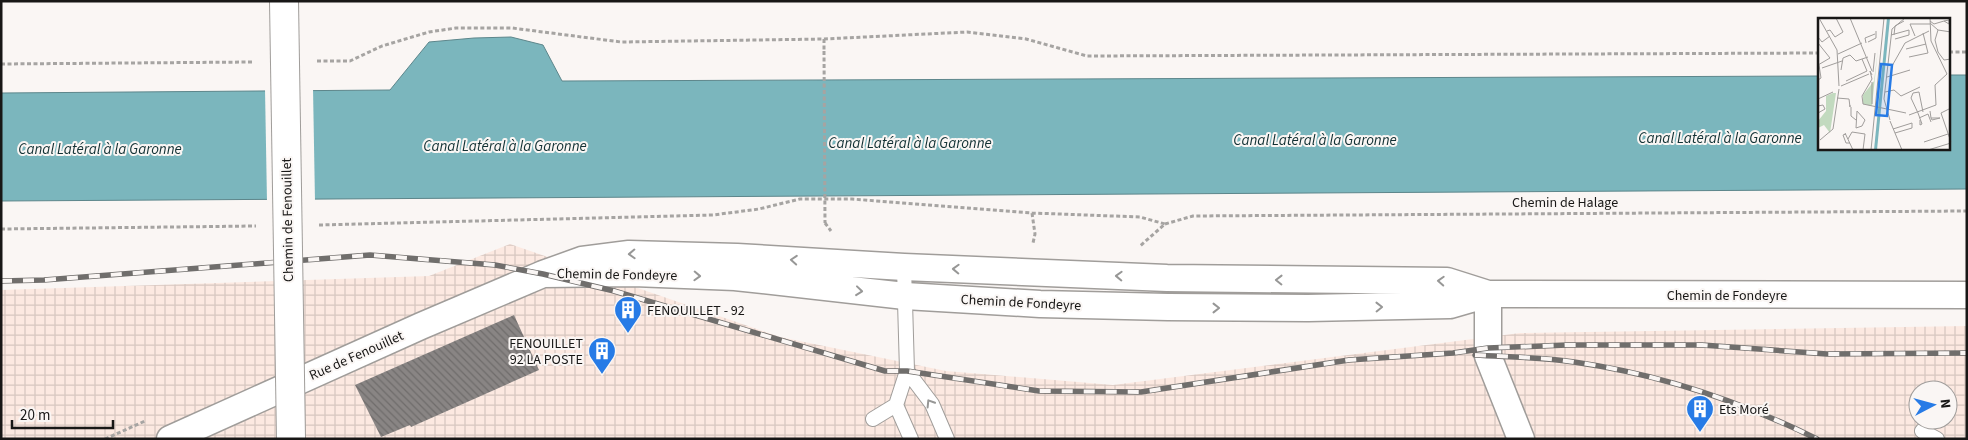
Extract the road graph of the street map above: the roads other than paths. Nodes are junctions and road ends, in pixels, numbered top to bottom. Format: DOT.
graph roads {
  1 [pos="284,1"];
  2 [pos="904,267"];
  3 [pos="543,274"];
  4 [pos="1488,294"];
  5 [pos="905,296"];
  6 [pos="1967,296"];
  7 [pos="907,371"];
  8 [pos="896,405"];
  9 [pos="873,419"];
  10 [pos="1922,431"];
  11 [pos="170,439"];
  12 [pos="291,439"];
  13 [pos="911,439"];
  14 [pos="947,439"];
  15 [pos="1521,439"];
  16 [pos="1937,439"];
  1 -- 12 [label="street, Chemin de Fenouillet, bridge"];
  2 -- 3 [label="street, Chemin de Fondeyre, one-way"];
  4 -- 2 [label="street, Chemin de Fondeyre, one-way"];
  2 -- 5 [label="lane"];
  3 -- 5 [label="street, Chemin de Fondeyre, one-way"];
  3 -- 11 [label="street, Rue de Fenouillet"];
  5 -- 4 [label="street, Chemin de Fondeyre, one-way"];
  4 -- 6 [label="street, Chemin de Fondeyre"];
  4 -- 15 [label="street"];
  5 -- 7 [label="lane"];
  7 -- 8 [label="lane"];
  14 -- 7 [label="lane, one-way"];
  8 -- 9 [label="lane"];
  8 -- 13 [label="lane"];
  10 -- 16 [label="lane"];
}
